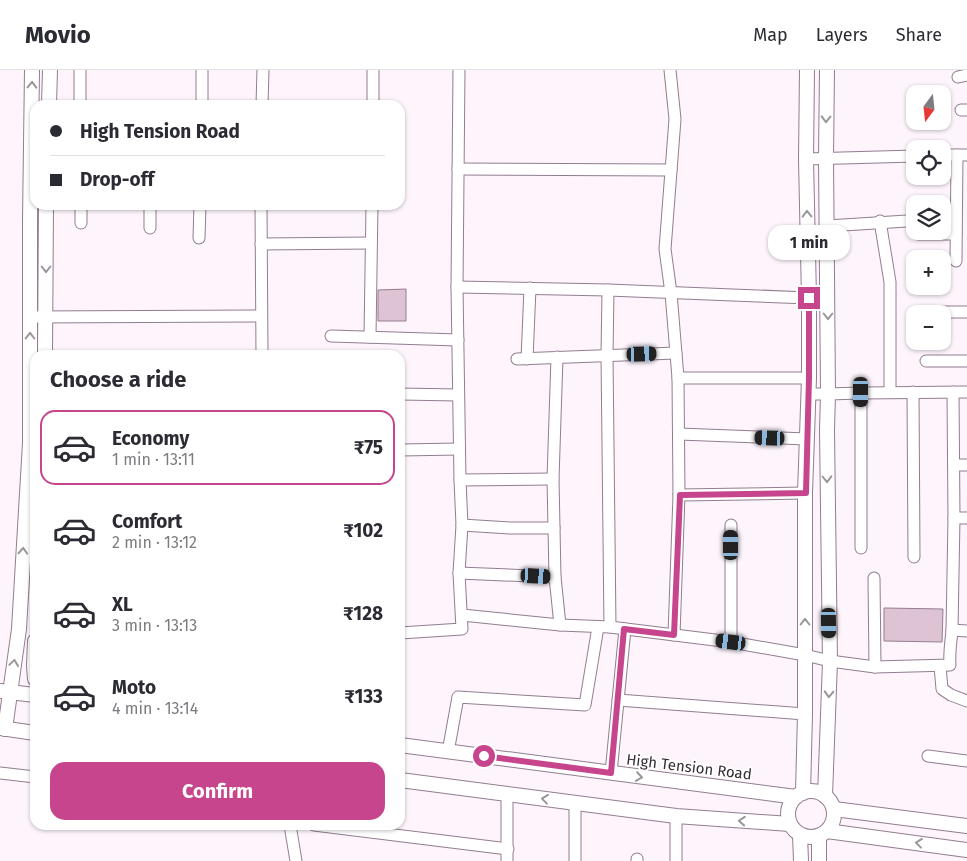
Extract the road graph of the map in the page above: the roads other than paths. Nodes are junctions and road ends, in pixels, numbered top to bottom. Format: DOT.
graph roads {
  1 [pos="32,70"];
  2 [pos="50,70"];
  3 [pos="80,70"];
  4 [pos="202,70"];
  5 [pos="263,70"];
  6 [pos="373,70"];
  7 [pos="459,70"];
  8 [pos="670,70"];
  9 [pos="801,70"];
  10 [pos="807,70"];
  11 [pos="827,70"];
  12 [pos="32,100"];
  13 [pos="49,100"];
  14 [pos="80,100"];
  15 [pos="202,100"];
  16 [pos="262,100"];
  17 [pos="373,100"];
  18 [pos="962,155"];
  19 [pos="906,156"];
  20 [pos="806,158"];
  21 [pos="826,158"];
  22 [pos="458,169"];
  23 [pos="671,170"];
  24 [pos="32,210"];
  25 [pos="46,210"];
  26 [pos="81,210"];
  27 [pos="150,210"];
  28 [pos="200,210"];
  29 [pos="261,210"];
  30 [pos="372,210"];
  31 [pos="906,220"];
  32 [pos="880,221"];
  33 [pos="81,223"];
  34 [pos="827,226"];
  35 [pos="150,228"];
  36 [pos="951,234"];
  37 [pos="956,234"];
  38 [pos="199,238"];
  39 [pos="371,243"];
  40 [pos="261,244"];
  41 [pos="956,262"];
  42 [pos="457,287"];
  43 [pos="530,288"];
  44 [pos="608,290"];
  45 [pos="671,293"];
  46 [pos="809,298"];
  47 [pos="951,312"];
  48 [pos="967,312"];
  49 [pos="46,316"];
  50 [pos="261,316"];
  51 [pos="30,317"];
  52 [pos="331,336"];
  53 [pos="370,337"];
  54 [pos="458,340"];
  55 [pos="45,350"];
  56 [pos="262,350"];
  57 [pos="676,352"];
  58 [pos="607,355"];
  59 [pos="557,357"];
  60 [pos="926,361"];
  61 [pos="967,361"];
  62 [pos="678,378"];
  63 [pos="809,378"];
  64 [pos="861,392"];
  65 [pos="890,392"];
  66 [pos="913,392"];
  67 [pos="953,392"];
  68 [pos="967,392"];
  69 [pos="405,394"];
  70 [pos="808,394"];
  71 [pos="828,394"];
  72 [pos="458,395"];
  73 [pos="679,434"];
  74 [pos="806,439"];
  75 [pos="459,449"];
  76 [pos="405,450"];
  77 [pos="954,465"];
  78 [pos="967,465"];
  79 [pos="553,479"];
  80 [pos="460,480"];
  81 [pos="806,493"];
  82 [pos="680,495"];
  83 [pos="954,518"];
  84 [pos="967,518"];
  85 [pos="462,525"];
  86 [pos="731,525"];
  87 [pos="554,528"];
  88 [pos="861,548"];
  89 [pos="914,557"];
  90 [pos="458,573"];
  91 [pos="555,577"];
  92 [pos="874,578"];
  93 [pos="462,615"];
  94 [pos="560,625"];
  95 [pos="598,627"];
  96 [pos="610,627"];
  97 [pos="624,629"];
  98 [pos="952,630"];
  99 [pos="967,631"];
  100 [pos="405,633"];
  101 [pos="674,635"];
  102 [pos="731,642"];
  103 [pos="805,655"];
  104 [pos="830,662"];
  105 [pos="940,666"];
  106 [pos="875,667"];
  107 [pos="5,692"];
  108 [pos="30,694"];
  109 [pos="618,700"];
  110 [pos="967,700"];
  111 [pos="806,714"];
  112 [pos="2,728"];
  113 [pos="30,732"];
  114 [pos="405,746"];
  115 [pos="448,752"];
  116 [pos="928,756"];
  117 [pos="967,761"];
  118 [pos="0,773"];
  119 [pos="611,773"];
  120 [pos="30,776"];
  121 [pos="405,781"];
  122 [pos="507,794"];
  123 [pos="799,795"];
  124 [pos="825,796"];
  125 [pos="575,803"];
  126 [pos="834,809"];
  127 [pos="676,816"];
  128 [pos="790,824"];
  129 [pos="967,826"];
  130 [pos="291,830"];
  131 [pos="346,830"];
  132 [pos="823,834"];
  133 [pos="800,835"];
  134 [pos="967,850"];
  135 [pos="507,855"];
  136 [pos="296,861"];
  137 [pos="575,861"];
  138 [pos="676,861"];
  139 [pos="801,861"];
  140 [pos="820,861"];
  12 -- 1 [label="street, one-way"];
  2 -- 13 [label="street"];
  3 -- 14 [label="street"];
  4 -- 15 [label="street"];
  5 -- 16 [label="street"];
  6 -- 17 [label="street"];
  7 -- 22 [label="street"];
  8 -- 23 [label="street"];
  9 -- 10 [label="street"];
  10 -- 20 [label="street"];
  11 -- 21 [label="street, one-way"];
  18 -- 37 [label="street"];
  19 -- 21 [label="street"];
  20 -- 21 [label="street"];
  46 -- 20 [label="street, one-way"];
  21 -- 34 [label="street"];
  22 -- 23 [label="street"];
  22 -- 42 [label="street"];
  23 -- 45 [label="street"];
  24 -- 51 [label="street"];
  25 -- 49 [label="street, one-way"];
  26 -- 33 [label="street"];
  27 -- 35 [label="street"];
  28 -- 38 [label="street"];
  29 -- 40 [label="street"];
  30 -- 39 [label="street"];
  31 -- 32 [label="street"];
  32 -- 34 [label="street"];
  32 -- 65 [label="street"];
  34 -- 71 [label="street, one-way"];
  36 -- 37 [label="street"];
  37 -- 41 [label="street"];
  39 -- 40 [label="street"];
  39 -- 53 [label="street"];
  40 -- 50 [label="street"];
  42 -- 43 [label="street"];
  42 -- 54 [label="street"];
  43 -- 44 [label="street"];
  43 -- 59 [label="street"];
  44 -- 45 [label="street"];
  44 -- 58 [label="street"];
  45 -- 46 [label="street"];
  45 -- 57 [label="street"];
  46 -- 63 [label="street"];
  47 -- 48 [label="street"];
  49 -- 50 [label="street"];
  49 -- 51 [label="street"];
  49 -- 55 [label="street"];
  50 -- 56 [label="street"];
  107 -- 51 [label="street, one-way"];
  52 -- 53 [label="street"];
  53 -- 54 [label="street"];
  54 -- 72 [label="street"];
  57 -- 58 [label="street"];
  57 -- 62 [label="street"];
  58 -- 59 [label="street"];
  58 -- 96 [label="street"];
  59 -- 79 [label="street"];
  60 -- 61 [label="street"];
  62 -- 63 [label="street"];
  62 -- 73 [label="street"];
  63 -- 70 [label="street"];
  64 -- 65 [label="street"];
  64 -- 71 [label="street"];
  64 -- 88 [label="street"];
  65 -- 66 [label="street"];
  66 -- 67 [label="street"];
  66 -- 89 [label="street"];
  67 -- 68 [label="street"];
  67 -- 77 [label="street"];
  69 -- 72 [label="street"];
  70 -- 71 [label="street"];
  70 -- 74 [label="street"];
  71 -- 104 [label="street, one-way"];
  72 -- 75 [label="street"];
  73 -- 74 [label="street"];
  73 -- 82 [label="street"];
  74 -- 81 [label="street"];
  75 -- 76 [label="street"];
  75 -- 80 [label="street"];
  77 -- 78 [label="street"];
  77 -- 83 [label="street"];
  79 -- 80 [label="street"];
  79 -- 87 [label="street"];
  80 -- 85 [label="street"];
  81 -- 82 [label="street"];
  103 -- 81 [label="street, one-way"];
  82 -- 101 [label="street"];
  83 -- 84 [label="street"];
  83 -- 98 [label="street"];
  85 -- 87 [label="street"];
  85 -- 90 [label="street"];
  86 -- 102 [label="street"];
  87 -- 91 [label="street"];
  90 -- 91 [label="street"];
  90 -- 93 [label="street"];
  91 -- 94 [label="street"];
  92 -- 106 [label="street"];
  93 -- 94 [label="street"];
  93 -- 100 [label="street"];
  94 -- 95 [label="street"];
  95 -- 96 [label="street"];
  95 -- 115 [label="street"];
  96 -- 97 [label="street"];
  97 -- 101 [label="street"];
  97 -- 109 [label="street"];
  98 -- 99 [label="street"];
  98 -- 105 [label="street"];
  101 -- 102 [label="street"];
  102 -- 103 [label="street"];
  103 -- 104 [label="street"];
  103 -- 111 [label="street"];
  104 -- 106 [label="street"];
  104 -- 124 [label="street, one-way"];
  105 -- 106 [label="street"];
  105 -- 110 [label="street"];
  107 -- 108 [label="street"];
  107 -- 112 [label="street"];
  109 -- 111 [label="street"];
  109 -- 119 [label="street"];
  111 -- 123 [label="street"];
  112 -- 113 [label="street"];
  114 -- 115 [label="street, High Tension Road"];
  115 -- 119 [label="street, High Tension Road"];
  116 -- 117 [label="street"];
  118 -- 120 [label="street"];
  119 -- 123 [label="street, High Tension Road, one-way"];
  121 -- 122 [label="street"];
  125 -- 122 [label="street, one-way"];
  122 -- 135 [label="street"];
  123 -- 124 [label="street"];
  123 -- 128 [label="street"];
  124 -- 126 [label="street"];
  125 -- 127 [label="street"];
  125 -- 137 [label="street"];
  126 -- 129 [label="street"];
  126 -- 132 [label="street"];
  128 -- 127 [label="street, one-way"];
  127 -- 138 [label="street"];
  128 -- 133 [label="street"];
  130 -- 136 [label="street"];
  131 -- 135 [label="street"];
  132 -- 133 [label="street"];
  134 -- 132 [label="street, one-way"];
  132 -- 140 [label="street"];
  133 -- 139 [label="street"];
}
